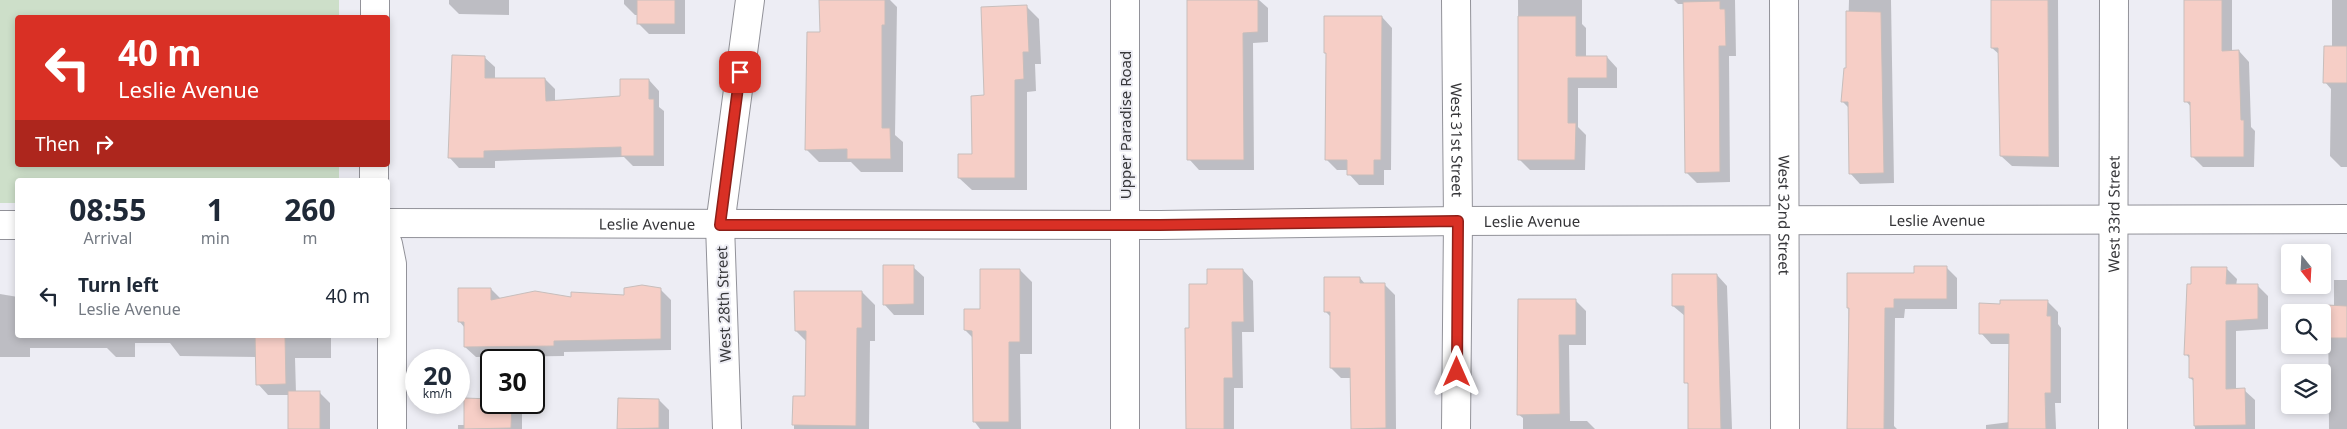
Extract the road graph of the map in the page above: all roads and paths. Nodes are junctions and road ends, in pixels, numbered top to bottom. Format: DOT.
graph roads {
  1 [pos="375,0"];
  2 [pos="750,0"];
  3 [pos="1125,0"];
  4 [pos="1456,0"];
  5 [pos="1784,0"];
  6 [pos="2114,0"];
  7 [pos="375,15"];
  8 [pos="1785,219"];
  9 [pos="2113,219"];
  10 [pos="2347,219"];
  11 [pos="1458,221"];
  12 [pos="390,223"];
  13 [pos="15,224"];
  14 [pos="0,225"];
  15 [pos="720,225"];
  16 [pos="1125,225"];
  17 [pos="390,254"];
  18 [pos="392,429"];
  19 [pos="727,429"];
  20 [pos="1125,429"];
  21 [pos="1456,429"];
  22 [pos="1785,429"];
  23 [pos="2113,429"];
  1 -- 7 [label="street"];
  2 -- 15 [label="street, West 28th Street"];
  3 -- 16 [label="street, Upper Paradise Road"];
  4 -- 11 [label="street, West 31st Street"];
  5 -- 8 [label="street, West 32nd Street"];
  6 -- 9 [label="street, West 33rd Street"];
  8 -- 9 [label="street, Leslie Avenue"];
  8 -- 11 [label="street, Leslie Avenue"];
  8 -- 22 [label="street, West 32nd Street"];
  9 -- 10 [label="street, Leslie Avenue"];
  9 -- 23 [label="street, West 33rd Street"];
  11 -- 16 [label="street, Leslie Avenue"];
  11 -- 21 [label="street, West 31st Street"];
  12 -- 15 [label="street, Leslie Avenue"];
  13 -- 14 [label="street"];
  15 -- 16 [label="street, Leslie Avenue"];
  15 -- 19 [label="street, West 28th Street"];
  16 -- 20 [label="street, Upper Paradise Road"];
  17 -- 18 [label="street"];
}
